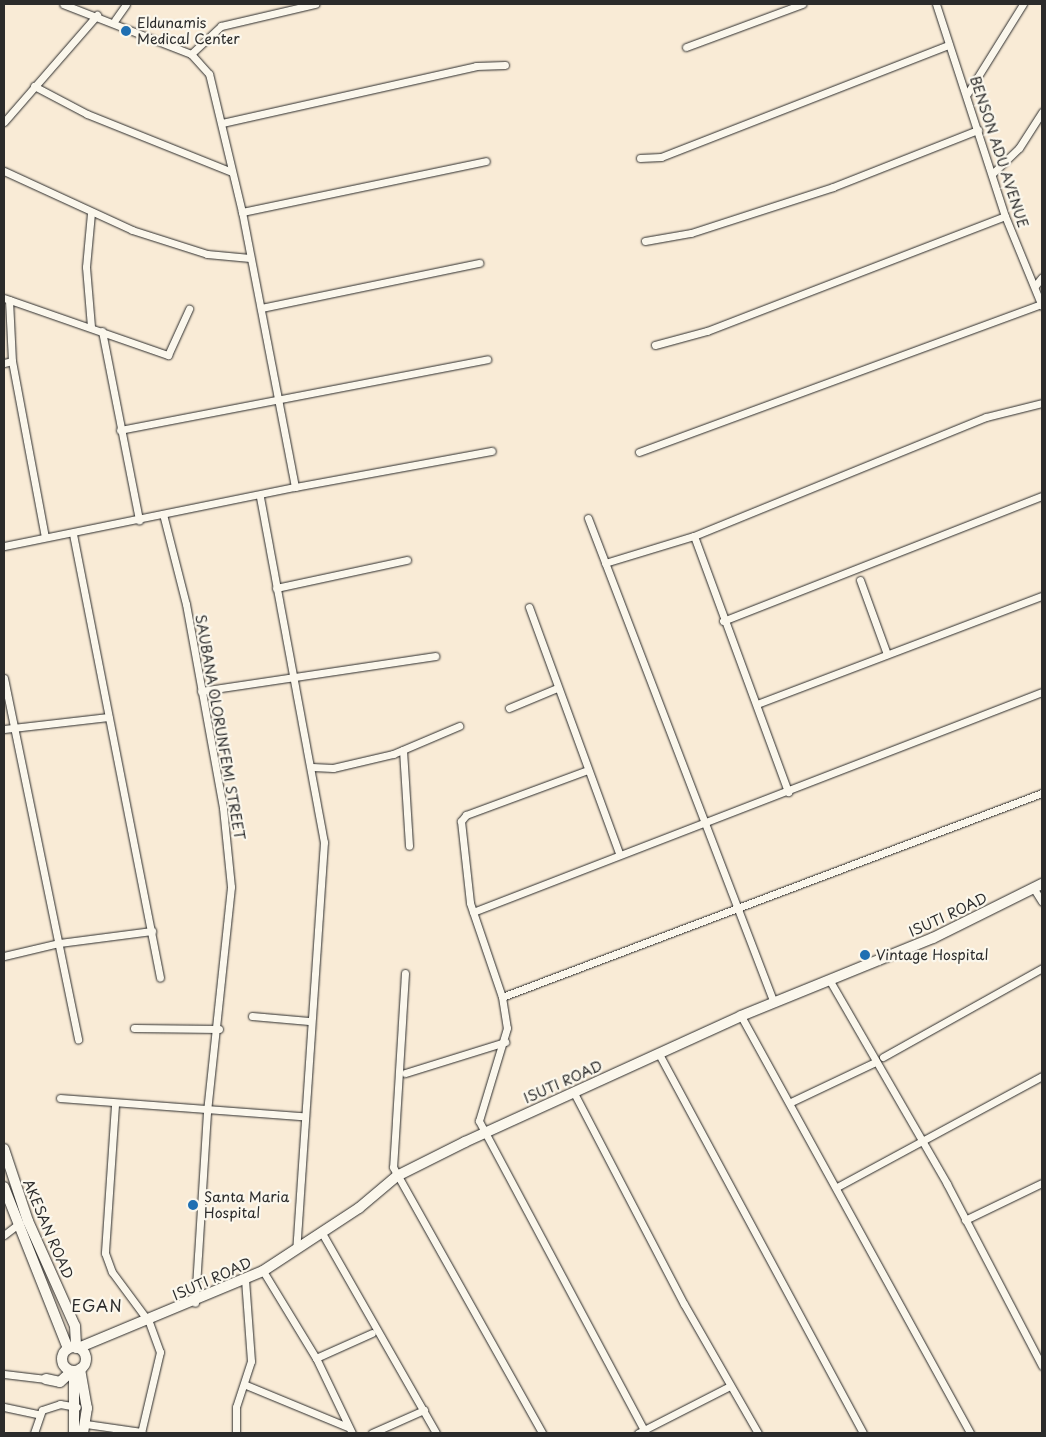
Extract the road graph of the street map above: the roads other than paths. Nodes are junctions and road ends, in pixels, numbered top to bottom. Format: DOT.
graph roads {
  1 [pos="63,4"];
  2 [pos="126,4"];
  3 [pos="315,4"];
  4 [pos="802,4"];
  5 [pos="936,4"];
  6 [pos="1023,4"];
  7 [pos="292,6"];
  8 [pos="97,15"];
  9 [pos="115,20"];
  10 [pos="949,45"];
  11 [pos="686,47"];
  12 [pos="191,54"];
  13 [pos="505,65"];
  14 [pos="34,86"];
  15 [pos="967,94"];
  16 [pos="1042,112"];
  17 [pos="4,122"];
  18 [pos="222,123"];
  19 [pos="978,130"];
  20 [pos="640,158"];
  21 [pos="486,161"];
  22 [pos="4,171"];
  23 [pos="232,172"];
  24 [pos="993,173"];
  25 [pos="242,212"];
  26 [pos="91,213"];
  27 [pos="1005,216"];
  28 [pos="645,241"];
  29 [pos="250,258"];
  30 [pos="480,263"];
  31 [pos="1042,277"];
  32 [pos="1035,286"];
  33 [pos="6,299"];
  34 [pos="1042,305"];
  35 [pos="261,308"];
  36 [pos="189,309"];
  37 [pos="91,327"];
  38 [pos="102,331"];
  39 [pos="655,344"];
  40 [pos="487,359"];
  41 [pos="12,361"];
  42 [pos="4,363"];
  43 [pos="278,400"];
  44 [pos="1042,403"];
  45 [pos="120,430"];
  46 [pos="492,451"];
  47 [pos="639,452"];
  48 [pos="295,487"];
  49 [pos="1042,496"];
  50 [pos="260,497"];
  51 [pos="163,514"];
  52 [pos="588,518"];
  53 [pos="139,520"];
  54 [pos="72,534"];
  55 [pos="694,536"];
  56 [pos="45,537"];
  57 [pos="4,546"];
  58 [pos="407,560"];
  59 [pos="605,563"];
  60 [pos="860,580"];
  61 [pos="276,588"];
  62 [pos="1042,596"];
  63 [pos="529,607"];
  64 [pos="723,621"];
  65 [pos="887,654"];
  66 [pos="434,656"];
  67 [pos="295,677"];
  68 [pos="4,678"];
  69 [pos="557,688"];
  70 [pos="202,691"];
  71 [pos="1042,692"];
  72 [pos="757,704"];
  73 [pos="509,708"];
  74 [pos="108,717"];
  75 [pos="459,726"];
  76 [pos="13,728"];
  77 [pos="4,729"];
  78 [pos="403,750"];
  79 [pos="312,767"];
  80 [pos="585,771"];
  81 [pos="788,792"];
  82 [pos="1042,793"];
  83 [pos="703,825"];
  84 [pos="409,846"];
  85 [pos="618,853"];
  86 [pos="1038,887"];
  87 [pos="1042,902"];
  88 [pos="738,910"];
  89 [pos="473,912"];
  90 [pos="152,931"];
  91 [pos="58,943"];
  92 [pos="4,956"];
  93 [pos="1042,968"];
  94 [pos="405,972"];
  95 [pos="160,978"];
  96 [pos="830,981"];
  97 [pos="502,997"];
  98 [pos="774,1003"];
  99 [pos="252,1016"];
  100 [pos="741,1016"];
  101 [pos="309,1022"];
  102 [pos="134,1028"];
  103 [pos="219,1029"];
  104 [pos="78,1040"];
  105 [pos="505,1042"];
  106 [pos="659,1054"];
  107 [pos="882,1058"];
  108 [pos="874,1063"];
  109 [pos="405,1073"];
  110 [pos="1042,1076"];
  111 [pos="573,1091"];
  112 [pos="60,1098"];
  113 [pos="791,1102"];
  114 [pos="115,1105"];
  115 [pos="207,1112"];
  116 [pos="302,1116"];
  117 [pos="483,1134"];
  118 [pos="920,1140"];
  119 [pos="4,1149"];
  120 [pos="397,1176"];
  121 [pos="1042,1183"];
  122 [pos="4,1187"];
  123 [pos="836,1187"];
  124 [pos="965,1220"];
  125 [pos="17,1225"];
  126 [pos="322,1234"];
  127 [pos="4,1235"];
  128 [pos="296,1249"];
  129 [pos="263,1271"];
  130 [pos="245,1279"];
  131 [pos="195,1303"];
  132 [pos="149,1322"];
  133 [pos="75,1326"];
  134 [pos="64,1332"];
  135 [pos="372,1333"];
  136 [pos="77,1350"];
  137 [pos="316,1358"];
  138 [pos="1042,1366"];
  139 [pos="73,1370"];
  140 [pos="4,1374"];
  141 [pos="46,1379"];
  142 [pos="246,1385"];
  143 [pos="80,1386"];
  144 [pos="730,1386"];
  145 [pos="4,1407"];
  146 [pos="77,1407"];
  147 [pos="424,1410"];
  148 [pos="38,1414"];
  149 [pos="85,1429"];
  150 [pos="350,1430"];
  151 [pos="641,1432"];
  152 [pos="34,1433"];
  153 [pos="74,1433"];
  154 [pos="141,1433"];
  155 [pos="236,1433"];
  156 [pos="372,1433"];
  157 [pos="436,1433"];
  158 [pos="542,1433"];
  159 [pos="758,1433"];
  160 [pos="863,1433"];
  161 [pos="970,1433"];
  1 -- 8 [label="street"];
  2 -- 9 [label="street"];
  3 -- 7 [label="street"];
  4 -- 11 [label="street"];
  5 -- 10 [label="street, BENSON ADU AVENUE"];
  6 -- 15 [label="street"];
  7 -- 12 [label="street"];
  8 -- 9 [label="street"];
  8 -- 14 [label="street"];
  9 -- 12 [label="street"];
  10 -- 15 [label="street, BENSON ADU AVENUE"];
  10 -- 20 [label="street"];
  12 -- 18 [label="street"];
  13 -- 18 [label="street"];
  14 -- 17 [label="street"];
  14 -- 23 [label="street"];
  15 -- 19 [label="street, BENSON ADU AVENUE"];
  16 -- 24 [label="street"];
  18 -- 23 [label="street"];
  19 -- 24 [label="street, BENSON ADU AVENUE"];
  19 -- 28 [label="street"];
  21 -- 25 [label="street"];
  22 -- 26 [label="street"];
  23 -- 25 [label="street"];
  24 -- 27 [label="street, BENSON ADU AVENUE"];
  25 -- 29 [label="street"];
  26 -- 29 [label="street"];
  26 -- 37 [label="street"];
  27 -- 32 [label="street, BENSON ADU AVENUE"];
  27 -- 39 [label="street"];
  29 -- 35 [label="street"];
  30 -- 35 [label="street"];
  31 -- 32 [label="street"];
  32 -- 34 [label="street, BENSON ADU AVENUE"];
  33 -- 37 [label="street"];
  33 -- 41 [label="street"];
  34 -- 47 [label="street"];
  35 -- 43 [label="street"];
  36 -- 38 [label="street"];
  37 -- 38 [label="street"];
  38 -- 45 [label="street"];
  40 -- 43 [label="street"];
  41 -- 42 [label="street"];
  41 -- 56 [label="street"];
  43 -- 45 [label="street"];
  43 -- 48 [label="street"];
  44 -- 55 [label="street"];
  45 -- 53 [label="street"];
  46 -- 48 [label="street"];
  48 -- 50 [label="street"];
  49 -- 64 [label="street"];
  50 -- 51 [label="street"];
  50 -- 61 [label="street"];
  51 -- 53 [label="street"];
  51 -- 70 [label="street, SAUBANA OLORUNFEMI STREET"];
  52 -- 59 [label="street"];
  53 -- 54 [label="street"];
  54 -- 56 [label="street"];
  54 -- 74 [label="street"];
  55 -- 59 [label="street"];
  55 -- 64 [label="street"];
  56 -- 57 [label="street"];
  58 -- 61 [label="street"];
  59 -- 83 [label="street"];
  60 -- 65 [label="street"];
  61 -- 67 [label="street"];
  62 -- 65 [label="street"];
  63 -- 69 [label="street"];
  64 -- 72 [label="street"];
  65 -- 72 [label="street"];
  66 -- 67 [label="street"];
  67 -- 70 [label="street"];
  67 -- 79 [label="street"];
  68 -- 76 [label="street"];
  69 -- 73 [label="street"];
  69 -- 80 [label="street"];
  70 -- 103 [label="street, SAUBANA OLORUNFEMI STREET"];
  71 -- 81 [label="street"];
  72 -- 81 [label="street"];
  74 -- 76 [label="street"];
  74 -- 90 [label="street"];
  75 -- 78 [label="street"];
  76 -- 77 [label="street"];
  76 -- 91 [label="street"];
  78 -- 79 [label="street"];
  78 -- 84 [label="street"];
  79 -- 101 [label="street"];
  80 -- 85 [label="street"];
  80 -- 89 [label="street"];
  81 -- 83 [label="street"];
  82 -- 88 [label="street"];
  83 -- 85 [label="street"];
  83 -- 88 [label="street"];
  85 -- 89 [label="street"];
  86 -- 87 [label="street"];
  86 -- 96 [label="street, ISUTI ROAD"];
  88 -- 97 [label="street"];
  88 -- 98 [label="street"];
  89 -- 97 [label="street"];
  90 -- 91 [label="street"];
  90 -- 95 [label="street"];
  91 -- 92 [label="street"];
  91 -- 104 [label="street"];
  93 -- 107 [label="street"];
  94 -- 120 [label="street"];
  96 -- 98 [label="street, ISUTI ROAD"];
  96 -- 108 [label="street"];
  97 -- 105 [label="street"];
  98 -- 100 [label="street, ISUTI ROAD"];
  99 -- 101 [label="street"];
  100 -- 106 [label="street, ISUTI ROAD"];
  100 -- 113 [label="street"];
  101 -- 116 [label="street"];
  102 -- 103 [label="street"];
  103 -- 115 [label="street, SAUBANA OLORUNFEMI STREET"];
  105 -- 109 [label="street"];
  105 -- 117 [label="street"];
  106 -- 111 [label="street, ISUTI ROAD"];
  106 -- 160 [label="street"];
  108 -- 113 [label="street"];
  108 -- 118 [label="street"];
  110 -- 118 [label="street"];
  111 -- 117 [label="street, ISUTI ROAD"];
  111 -- 144 [label="street"];
  112 -- 114 [label="street"];
  113 -- 123 [label="street"];
  114 -- 115 [label="street"];
  114 -- 132 [label="street"];
  115 -- 116 [label="street"];
  115 -- 131 [label="street, SAUBANA OLORUNFEMI STREET"];
  116 -- 128 [label="street"];
  117 -- 120 [label="street, ISUTI ROAD"];
  117 -- 151 [label="street"];
  118 -- 123 [label="street"];
  118 -- 124 [label="street"];
  119 -- 133 [label="street, AKESAN ROAD"];
  120 -- 126 [label="street, ISUTI ROAD"];
  120 -- 158 [label="street"];
  121 -- 124 [label="street"];
  122 -- 125 [label="street, AKESAN ROAD"];
  123 -- 161 [label="street"];
  124 -- 138 [label="street"];
  125 -- 127 [label="street"];
  125 -- 134 [label="street, AKESAN ROAD"];
  126 -- 128 [label="street, ISUTI ROAD"];
  126 -- 147 [label="street"];
  128 -- 129 [label="street, ISUTI ROAD"];
  129 -- 130 [label="street, ISUTI ROAD"];
  129 -- 137 [label="street"];
  130 -- 131 [label="street, ISUTI ROAD"];
  130 -- 142 [label="street"];
  131 -- 132 [label="street, ISUTI ROAD"];
  132 -- 136 [label="street, ISUTI ROAD"];
  132 -- 154 [label="street"];
  133 -- 134 [label="street"];
  133 -- 136 [label="street, AKESAN ROAD"];
  134 -- 136 [label="street, AKESAN ROAD"];
  135 -- 137 [label="street"];
  136 -- 139 [label="street"];
  136 -- 139 [label="street"];
  137 -- 150 [label="street"];
  139 -- 141 [label="street"];
  139 -- 143 [label="street"];
  140 -- 141 [label="street"];
  142 -- 150 [label="street"];
  142 -- 155 [label="street"];
  143 -- 146 [label="street"];
  143 -- 149 [label="street"];
  144 -- 151 [label="street"];
  144 -- 159 [label="street"];
  145 -- 148 [label="street"];
  146 -- 148 [label="street"];
  146 -- 153 [label="street"];
  147 -- 156 [label="street"];
  147 -- 157 [label="street"];
  148 -- 152 [label="street"];
  149 -- 154 [label="street"];
}
